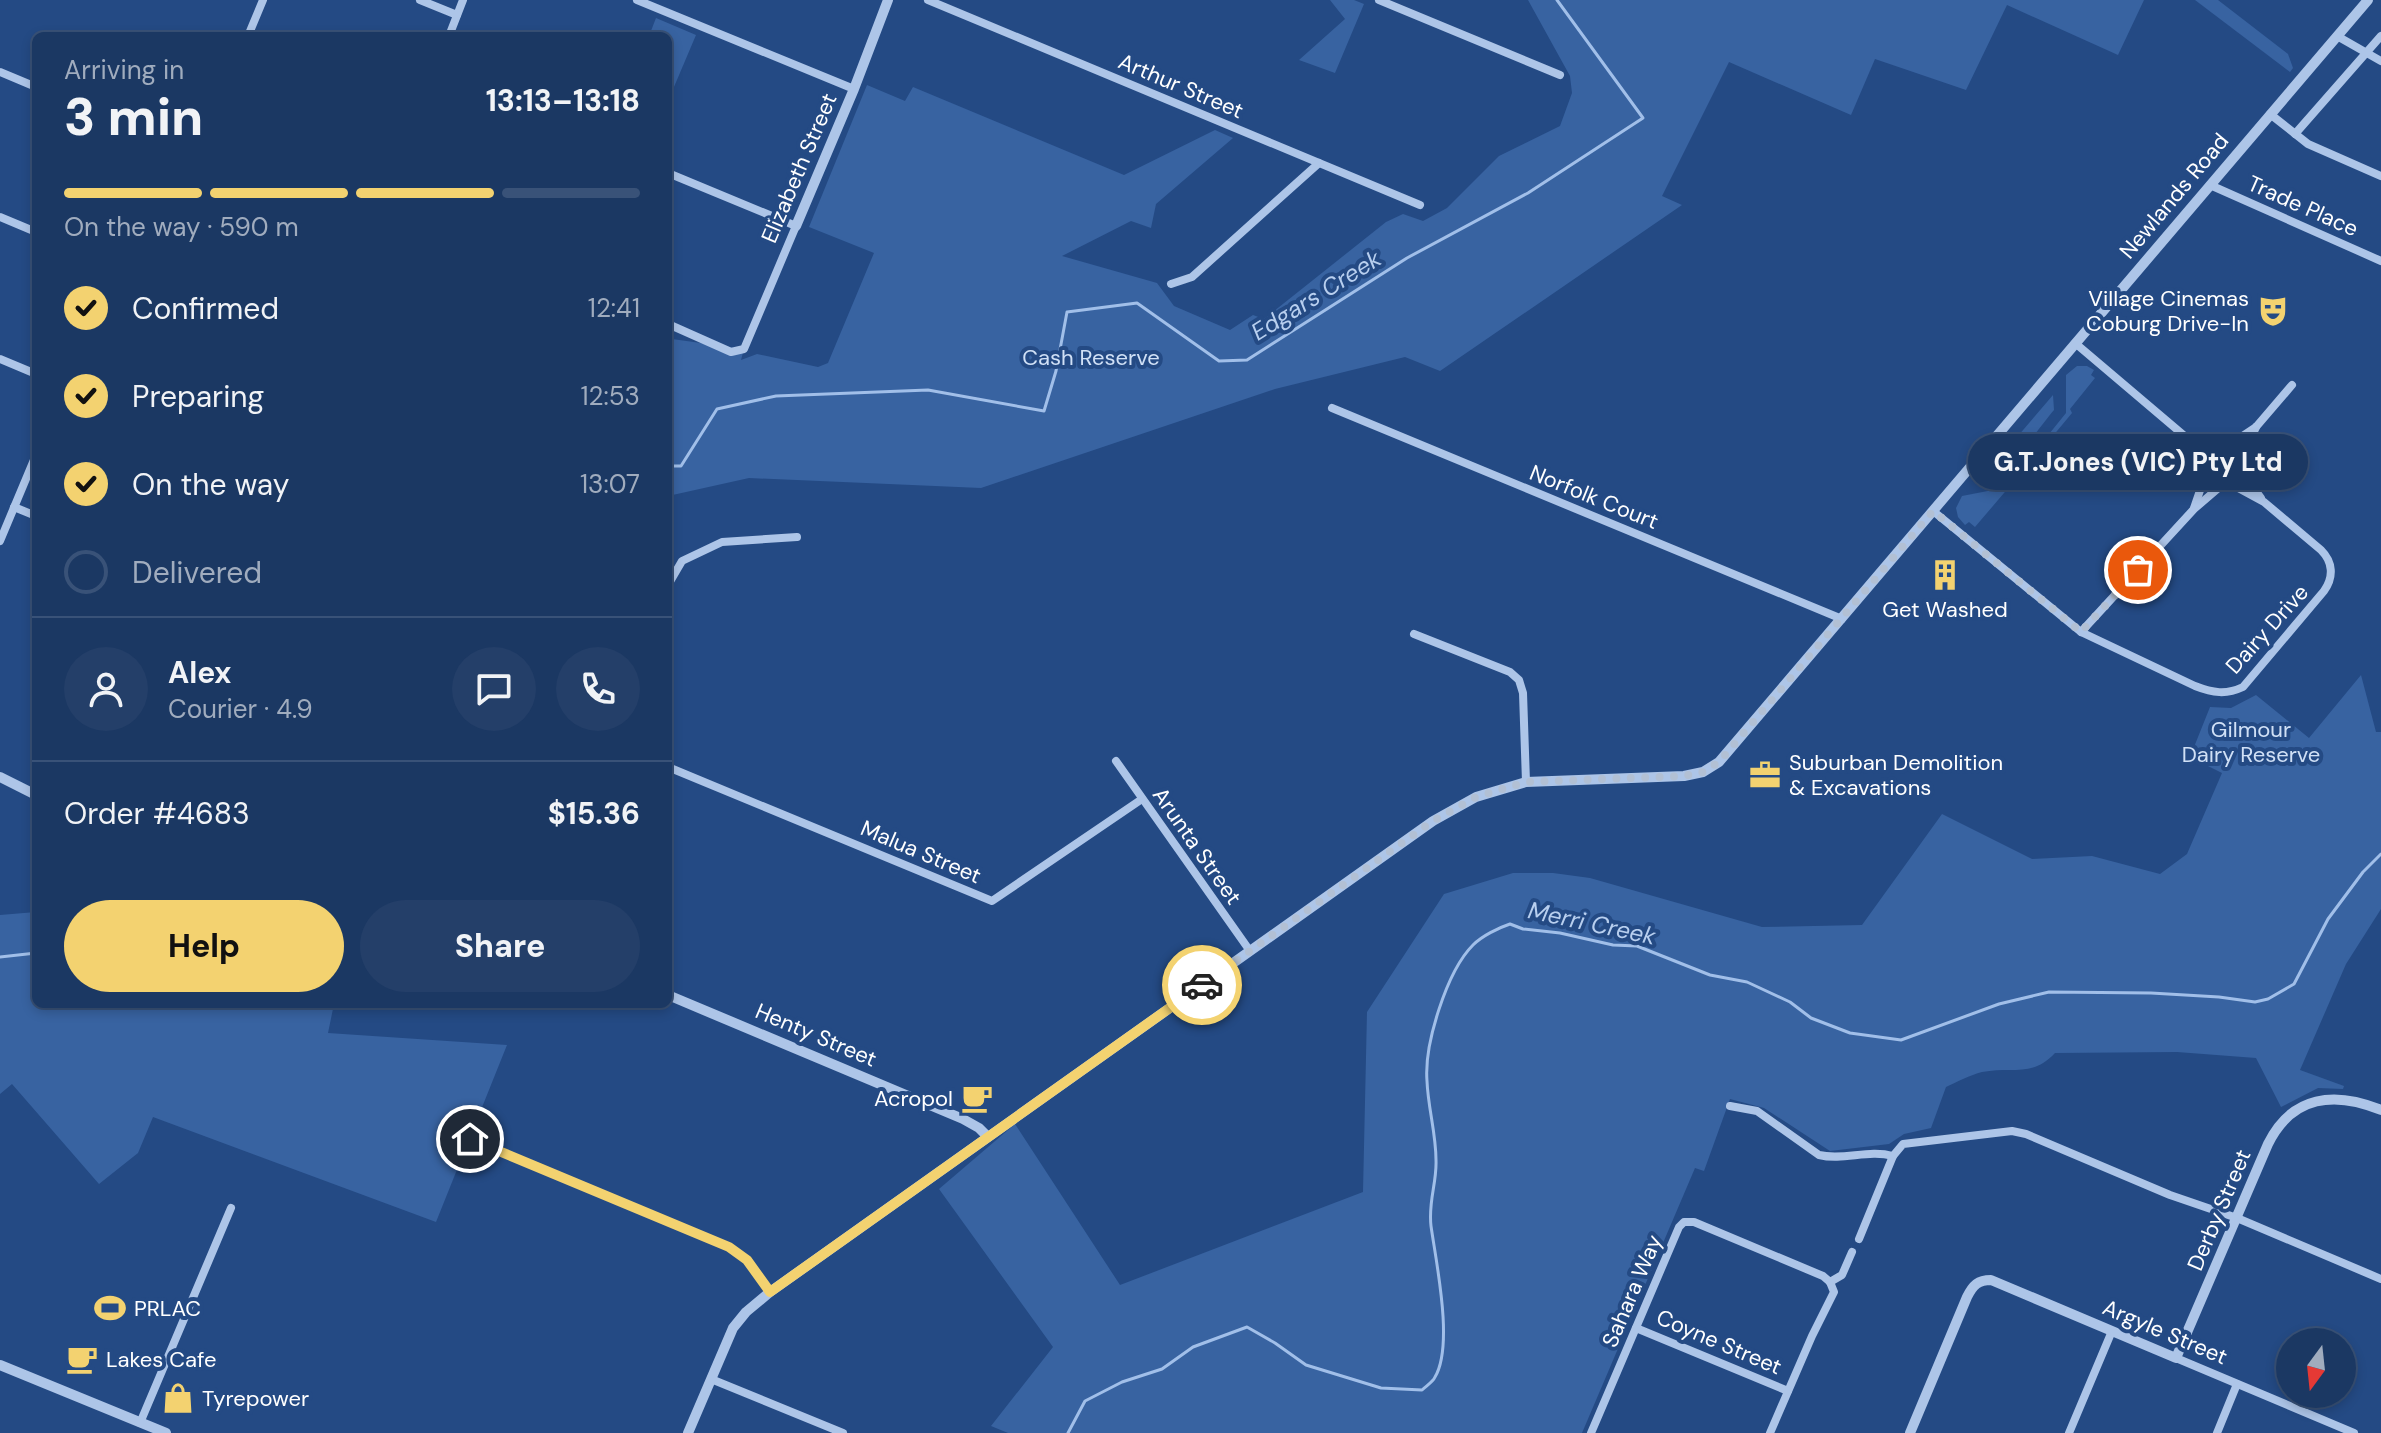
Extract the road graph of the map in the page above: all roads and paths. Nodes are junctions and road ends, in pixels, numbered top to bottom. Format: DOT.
graph roads {
  1 [pos="263,0"];
  2 [pos="420,0"];
  3 [pos="463,0"];
  4 [pos="637,0"];
  5 [pos="888,0"];
  6 [pos="928,0"];
  7 [pos="1379,0"];
  8 [pos="2368,0"];
  9 [pos="457,15"];
  10 [pos="250,32"];
  11 [pos="451,32"];
  12 [pos="2337,36"];
  13 [pos="2381,36"];
  14 [pos="2366,54"];
  15 [pos="2381,61"];
  16 [pos="0,72"];
  17 [pos="1560,75"];
  18 [pos="32,85"];
  19 [pos="854,89"];
  20 [pos="2270,114"];
  21 [pos="2295,134"];
  22 [pos="1319,163"];
  23 [pos="672,175"];
  24 [pos="2381,176"];
  25 [pos="2210,185"];
  26 [pos="1420,205"];
  27 [pos="0,217"];
  28 [pos="796,226"];
  29 [pos="32,230"];
  30 [pos="2381,261"];
  31 [pos="1171,284"];
  32 [pos="672,326"];
  33 [pos="2075,343"];
  34 [pos="0,359"];
  35 [pos="32,372"];
  36 [pos="2292,385"];
  37 [pos="1332,408"];
  38 [pos="2256,427"];
  39 [pos="2187,438"];
  40 [pos="2220,450"];
  41 [pos="32,464"];
  42 [pos="2240,465"];
  43 [pos="2205,469"];
  44 [pos="2226,484"];
  45 [pos="2264,502"];
  46 [pos="14,507"];
  47 [pos="2194,509"];
  48 [pos="1933,511"];
  49 [pos="32,514"];
  50 [pos="797,537"];
  51 [pos="1,538"];
  52 [pos="672,578"];
  53 [pos="1842,619"];
  54 [pos="2081,632"];
  55 [pos="1414,634"];
  56 [pos="1116,761"];
  57 [pos="672,769"];
  58 [pos="0,777"];
  59 [pos="1526,782"];
  60 [pos="32,793"];
  61 [pos="1142,799"];
  62 [pos="1250,951"];
  63 [pos="672,997"];
  64 [pos="1730,1106"];
  65 [pos="2381,1110"];
  66 [pos="988,1137"];
  67 [pos="470,1139"];
  68 [pos="1893,1156"];
  69 [pos="231,1208"];
  70 [pos="2237,1218"];
  71 [pos="1859,1239"];
  72 [pos="1852,1252"];
  73 [pos="2381,1279"];
  74 [pos="1830,1282"];
  75 [pos="770,1292"];
  76 [pos="1636,1328"];
  77 [pos="2112,1331"];
  78 [pos="2176,1358"];
  79 [pos="0,1365"];
  80 [pos="711,1379"];
  81 [pos="2237,1384"];
  82 [pos="1788,1391"];
  83 [pos="140,1423"];
  84 [pos="166,1433"];
  85 [pos="688,1433"];
  86 [pos="843,1433"];
  87 [pos="1591,1433"];
  88 [pos="1770,1433"];
  89 [pos="1910,1433"];
  90 [pos="2069,1433"];
  91 [pos="2217,1433"];
  92 [pos="2354,1433"];
  1 -- 10 [label="street"];
  2 -- 9 [label="street"];
  3 -- 9 [label="street"];
  4 -- 19 [label="street"];
  5 -- 19 [label="street, Elizabeth Street"];
  6 -- 22 [label="street, Arthur Street"];
  7 -- 17 [label="street"];
  8 -- 12 [label="street, Newlands Road"];
  9 -- 11 [label="street"];
  12 -- 14 [label="street"];
  12 -- 20 [label="street, Newlands Road"];
  13 -- 14 [label="street"];
  14 -- 15 [label="street"];
  14 -- 21 [label="street"];
  16 -- 18 [label="street"];
  19 -- 28 [label="street, Elizabeth Street"];
  20 -- 21 [label="street"];
  20 -- 25 [label="street, Newlands Road"];
  21 -- 24 [label="street"];
  22 -- 26 [label="street, Arthur Street"];
  22 -- 31 [label="street"];
  23 -- 28 [label="street"];
  25 -- 30 [label="street, Trade Place"];
  25 -- 33 [label="street, Newlands Road"];
  27 -- 29 [label="street"];
  28 -- 32 [label="street, Elizabeth Street"];
  33 -- 39 [label="street"];
  33 -- 48 [label="street, Newlands Road"];
  34 -- 35 [label="street"];
  36 -- 38 [label="street"];
  37 -- 53 [label="street, Norfolk Court"];
  38 -- 40 [label="street"];
  38 -- 42 [label="street"];
  39 -- 40 [label="street"];
  39 -- 43 [label="street"];
  40 -- 42 [label="street"];
  40 -- 43 [label="street"];
  41 -- 46 [label="street"];
  42 -- 44 [label="street"];
  42 -- 45 [label="street, Dairy Drive"];
  43 -- 44 [label="street"];
  43 -- 47 [label="street"];
  44 -- 45 [label="street, Dairy Drive"];
  44 -- 47 [label="street"];
  45 -- 54 [label="street, Dairy Drive"];
  46 -- 49 [label="street"];
  46 -- 51 [label="street"];
  47 -- 54 [label="street"];
  48 -- 53 [label="street, Newlands Road"];
  48 -- 54 [label="street, Dairy Drive"];
  50 -- 52 [label="street"];
  53 -- 59 [label="street, Newlands Road"];
  55 -- 59 [label="street"];
  56 -- 61 [label="street, Arunta Street"];
  57 -- 61 [label="street, Malua Street"];
  58 -- 60 [label="street"];
  59 -- 62 [label="street, Newlands Road"];
  61 -- 62 [label="street, Arunta Street"];
  62 -- 66 [label="street, Newlands Road"];
  63 -- 66 [label="street, Henty Street"];
  64 -- 68 [label="street"];
  65 -- 70 [label="street, Derby Street"];
  66 -- 75 [label="street, Newlands Road"];
  67 -- 75 [label="street"];
  68 -- 70 [label="street"];
  68 -- 71 [label="street"];
  69 -- 83 [label="street"];
  70 -- 73 [label="street"];
  70 -- 78 [label="street, Derby Street"];
  72 -- 74 [label="street"];
  74 -- 76 [label="street, Sahara Way"];
  74 -- 82 [label="street"];
  75 -- 80 [label="street, Newlands Road"];
  76 -- 82 [label="street, Coyne Street"];
  76 -- 87 [label="street, Sahara Way"];
  77 -- 78 [label="street, Argyle Street"];
  77 -- 89 [label="street, Argyle Street"];
  77 -- 90 [label="street"];
  78 -- 81 [label="street, Argyle Street"];
  79 -- 83 [label="street"];
  80 -- 85 [label="street, Newlands Road"];
  80 -- 86 [label="street"];
  81 -- 91 [label="street"];
  81 -- 92 [label="street, Argyle Street"];
  82 -- 88 [label="street"];
  83 -- 84 [label="street"];
}
